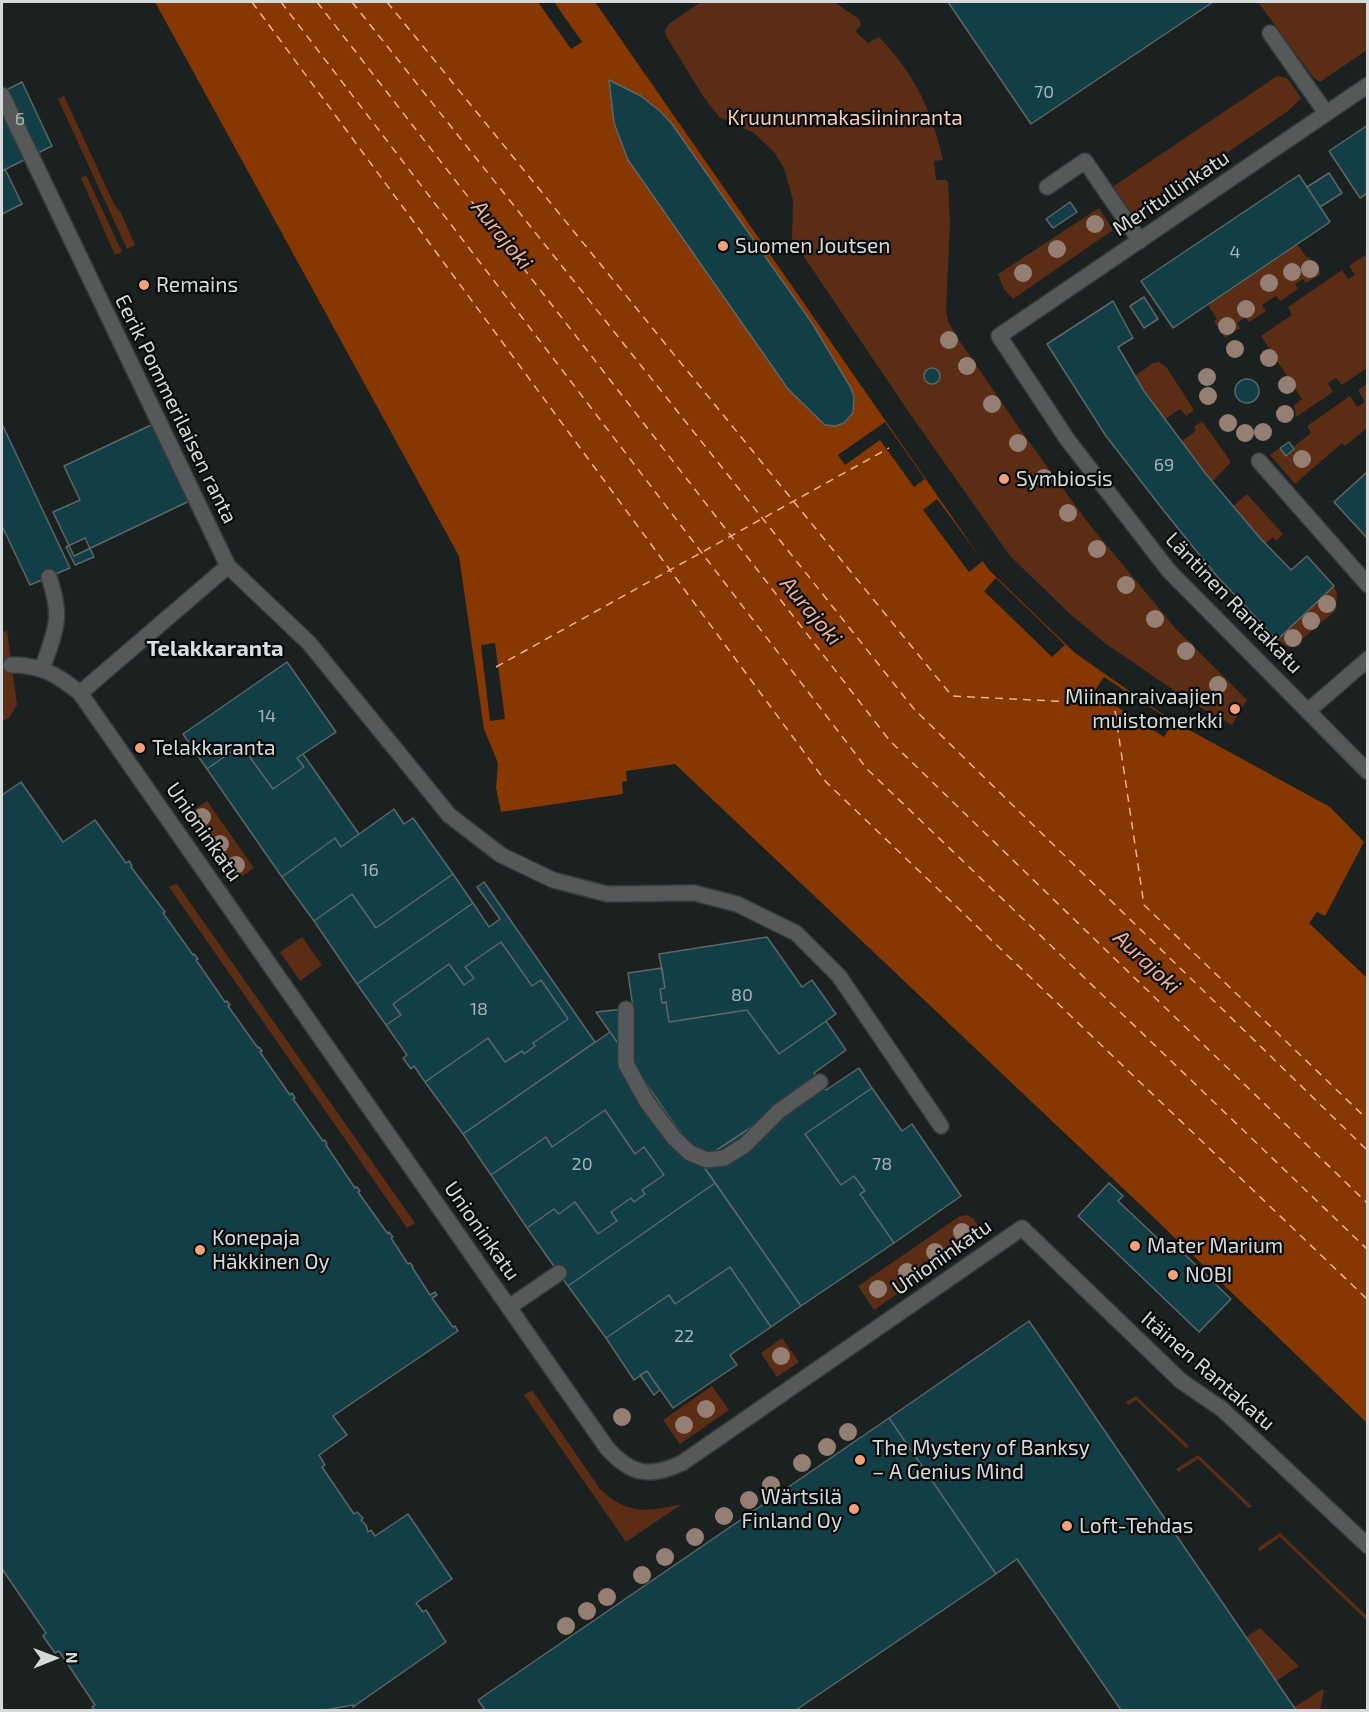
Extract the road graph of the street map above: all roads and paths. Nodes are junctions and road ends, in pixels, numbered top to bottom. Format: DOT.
graph roads {
  1 [pos="1270,33"];
  2 [pos="1368,85"];
  3 [pos="2,95"];
  4 [pos="1326,113"];
  5 [pos="1047,187"];
  6 [pos="1140,241"];
  7 [pos="999,336"];
  8 [pos="1259,461"];
  9 [pos="228,566"];
  10 [pos="50,577"];
  11 [pos="1368,585"];
  12 [pos="1368,659"];
  13 [pos="12,665"];
  14 [pos="42,669"];
  15 [pos="80,693"];
  16 [pos="1308,711"];
  17 [pos="1368,772"];
  18 [pos="626,1009"];
  19 [pos="819,1082"];
  20 [pos="941,1126"];
  21 [pos="1022,1228"];
  22 [pos="559,1273"];
  23 [pos="509,1307"];
  24 [pos="1368,1546"];
  1 -- 4 [label="street"];
  2 -- 4 [label="street, Meritullinkatu"];
  3 -- 9 [label="street, Eerik Pommerilaisen ranta"];
  4 -- 6 [label="street, Meritullinkatu"];
  5 -- 6 [label="street"];
  6 -- 7 [label="street, Meritullinkatu"];
  7 -- 16 [label="street, Läntinen Rantakatu"];
  8 -- 11 [label="street"];
  9 -- 15 [label="street"];
  9 -- 20 [label="street"];
  10 -- 14 [label="street"];
  12 -- 16 [label="street"];
  13 -- 14 [label="street, Unioninkatu"];
  14 -- 15 [label="street, Unioninkatu"];
  15 -- 23 [label="street, Unioninkatu"];
  16 -- 17 [label="street, Läntinen Rantakatu"];
  18 -- 19 [label="street"];
  21 -- 23 [label="street, Unioninkatu"];
  21 -- 24 [label="street, Itäinen Rantakatu"];
  22 -- 23 [label="street"];
}
